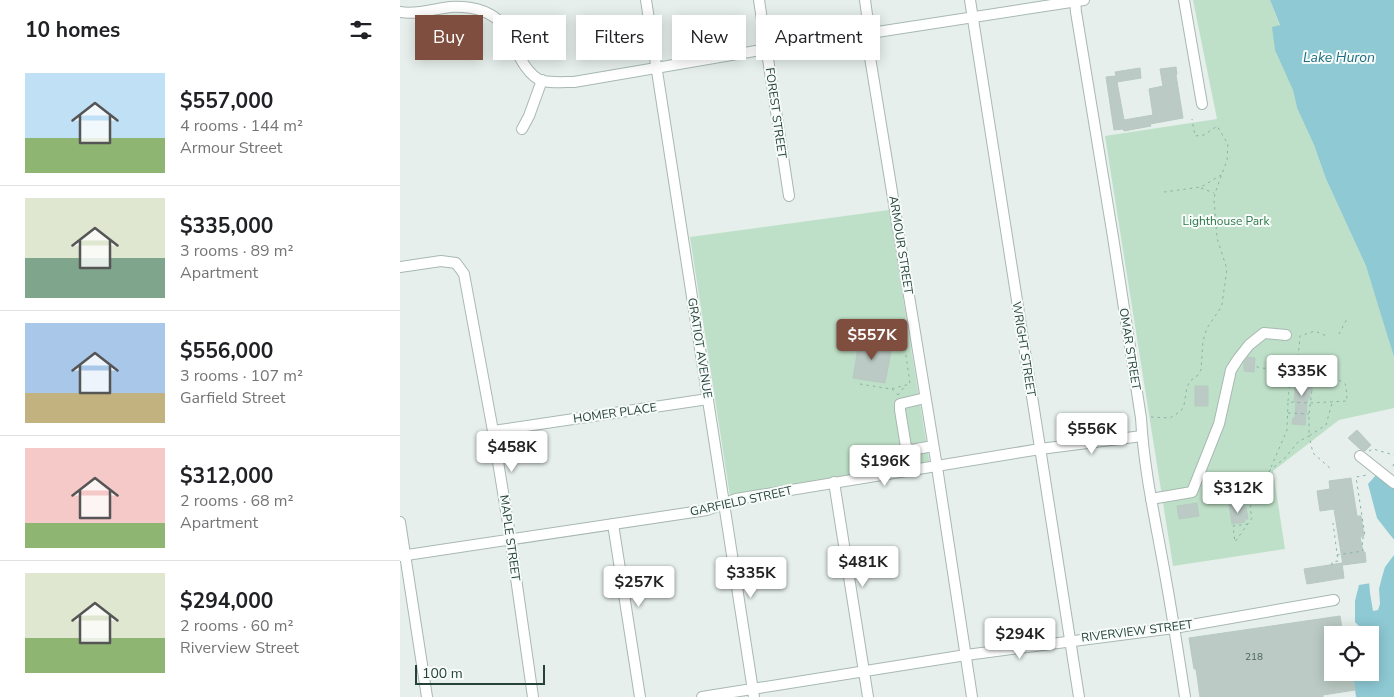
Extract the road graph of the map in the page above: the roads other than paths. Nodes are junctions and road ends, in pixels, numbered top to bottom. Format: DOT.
graph roads {
  1 [pos="646,0"];
  2 [pos="759,0"];
  3 [pos="865,0"];
  4 [pos="970,0"];
  5 [pos="1078,0"];
  6 [pos="1184,0"];
  7 [pos="400,12"];
  8 [pos="761,15"];
  9 [pos="867,15"];
  10 [pos="973,18"];
  11 [pos="880,32"];
  12 [pos="756,51"];
  13 [pos="769,60"];
  14 [pos="870,60"];
  15 [pos="656,68"];
  16 [pos="542,80"];
  17 [pos="1202,104"];
  18 [pos="522,129"];
  19 [pos="789,196"];
  20 [pos="400,267"];
  21 [pos="1286,335"];
  22 [pos="925,398"];
  23 [pos="708,399"];
  24 [pos="493,431"];
  25 [pos="1142,436"];
  26 [pos="934,446"];
  27 [pos="1040,449"];
  28 [pos="1360,456"];
  29 [pos="937,467"];
  30 [pos="834,482"];
  31 [pos="1394,483"];
  32 [pos="1151,500"];
  33 [pos="724,504"];
  34 [pos="400,522"];
  35 [pos="613,524"];
  36 [pos="510,540"];
  37 [pos="403,556"];
  38 [pos="1334,600"];
  39 [pos="1174,628"];
  40 [pos="1071,640"];
  41 [pos="966,655"];
  42 [pos="864,672"];
  43 [pos="753,693"];
  44 [pos="427,697"];
  45 [pos="534,697"];
  46 [pos="640,697"];
  47 [pos="702,697"];
  48 [pos="868,697"];
  49 [pos="972,697"];
  50 [pos="1079,697"];
  51 [pos="1185,697"];
  1 -- 15 [label="street, GRATIOT AVENUE"];
  2 -- 8 [label="street, FOREST STREET"];
  3 -- 9 [label="street, ARMOUR STREET"];
  4 -- 10 [label="street, WRIGHT STREET"];
  5 -- 10 [label="street"];
  5 -- 25 [label="street, OMAR STREET"];
  6 -- 17 [label="street"];
  7 -- 16 [label="street"];
  10 -- 11 [label="street"];
  10 -- 27 [label="street, WRIGHT STREET"];
  12 -- 15 [label="street"];
  13 -- 19 [label="street, FOREST STREET"];
  14 -- 22 [label="street, ARMOUR STREET"];
  15 -- 16 [label="street"];
  15 -- 23 [label="street, GRATIOT AVENUE"];
  16 -- 18 [label="street"];
  20 -- 24 [label="street, MAPLE STREET"];
  21 -- 32 [label="street"];
  22 -- 26 [label="street, ARMOUR STREET"];
  22 -- 26 [label="street"];
  23 -- 24 [label="street, HOMER PLACE"];
  23 -- 33 [label="street, GRATIOT AVENUE"];
  24 -- 36 [label="street, MAPLE STREET"];
  25 -- 27 [label="street, GARFIELD STREET"];
  25 -- 32 [label="street, OMAR STREET"];
  26 -- 29 [label="street, ARMOUR STREET"];
  27 -- 29 [label="street, GARFIELD STREET"];
  27 -- 40 [label="street, WRIGHT STREET"];
  28 -- 31 [label="street"];
  29 -- 30 [label="street, GARFIELD STREET"];
  29 -- 41 [label="street, ARMOUR STREET"];
  30 -- 33 [label="street, GARFIELD STREET"];
  30 -- 42 [label="street"];
  32 -- 39 [label="street, OMAR STREET"];
  33 -- 35 [label="street, GARFIELD STREET"];
  33 -- 43 [label="street, GRATIOT AVENUE"];
  34 -- 37 [label="street"];
  35 -- 36 [label="street, GARFIELD STREET"];
  35 -- 46 [label="street"];
  36 -- 37 [label="street, GARFIELD STREET"];
  36 -- 45 [label="street, MAPLE STREET"];
  37 -- 44 [label="street"];
  38 -- 39 [label="street, RIVERVIEW STREET"];
  39 -- 40 [label="street, RIVERVIEW STREET"];
  39 -- 51 [label="street, OMAR STREET"];
  40 -- 41 [label="street, RIVERVIEW STREET"];
  40 -- 50 [label="street, WRIGHT STREET"];
  41 -- 42 [label="street, RIVERVIEW STREET"];
  41 -- 49 [label="street, ARMOUR STREET"];
  42 -- 43 [label="street, RIVERVIEW STREET"];
  42 -- 48 [label="street"];
  43 -- 47 [label="street, RIVERVIEW STREET"];
}
